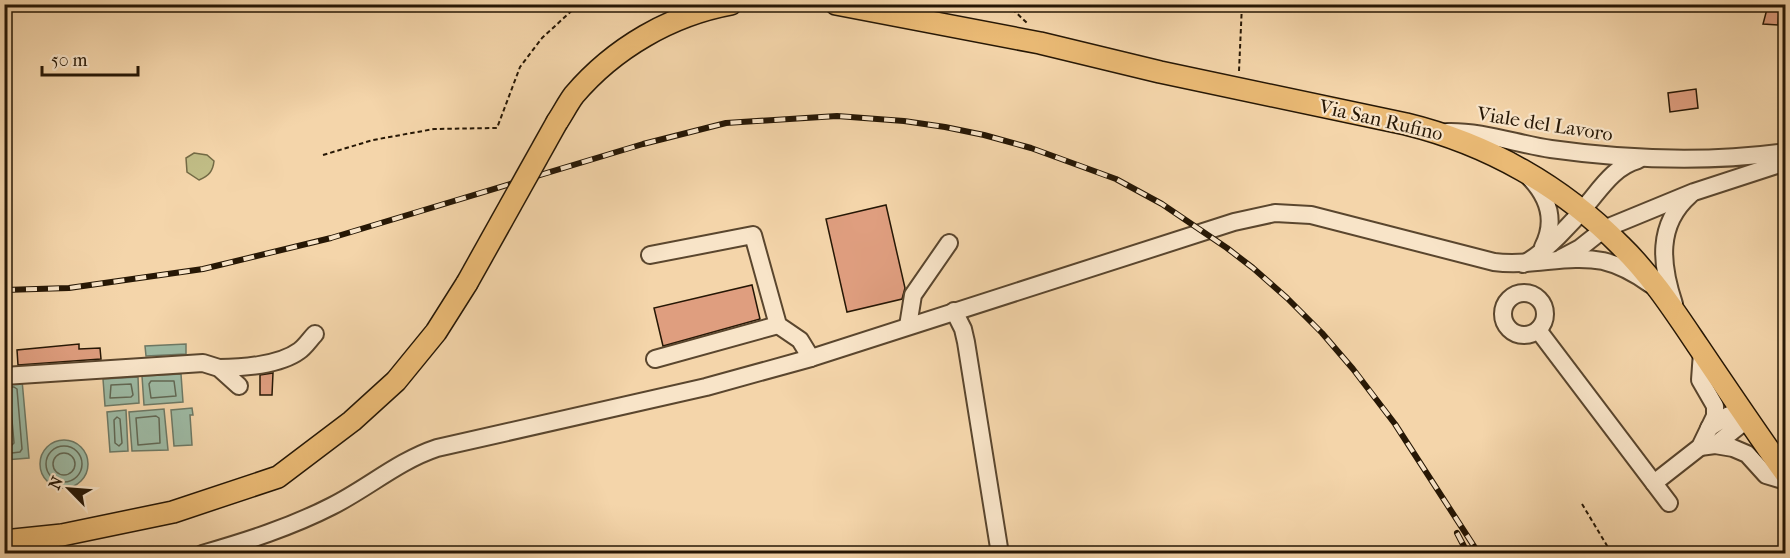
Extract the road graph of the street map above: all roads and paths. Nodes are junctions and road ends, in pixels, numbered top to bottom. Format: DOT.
graph roads {
  1 [pos="579,4"];
  2 [pos="731,4"];
  3 [pos="836,4"];
  4 [pos="1242,4"];
  5 [pos="1238,88"];
  6 [pos="1439,132"];
  7 [pos="1785,152"];
  8 [pos="323,155"];
  9 [pos="1645,158"];
  10 [pos="1785,162"];
  11 [pos="1523,170"];
  12 [pos="1694,192"];
  13 [pos="1582,210"];
  14 [pos="1604,229"];
  15 [pos="950,243"];
  16 [pos="650,255"];
  17 [pos="1544,258"];
  18 [pos="1657,288"];
  19 [pos="954,311"];
  20 [pos="1678,316"];
  21 [pos="778,325"];
  22 [pos="908,326"];
  23 [pos="1538,330"];
  24 [pos="315,334"];
  25 [pos="1702,352"];
  26 [pos="811,358"];
  27 [pos="655,359"];
  28 [pos="219,368"];
  29 [pos="4,376"];
  30 [pos="239,386"];
  31 [pos="1744,414"];
  32 [pos="1709,429"];
  33 [pos="1708,446"];
  34 [pos="1785,474"];
  35 [pos="1785,481"];
  36 [pos="1654,483"];
  37 [pos="1669,503"];
  38 [pos="1582,504"];
  39 [pos="4,542"];
  40 [pos="202,554"];
  41 [pos="1000,554"];
  42 [pos="1612,554"];
  1 -- 8 [label="path"];
  2 -- 39 [label="main road, bridge"];
  3 -- 5 [label="main road, Via San Rufino"];
  4 -- 5 [label="path"];
  5 -- 6 [label="main road, Via San Rufino"];
  6 -- 9 [label="street, Viale del Lavoro"];
  6 -- 11 [label="main road, Via San Rufino"];
  7 -- 9 [label="street, Viale del Lavoro"];
  9 -- 13 [label="street, Viale del Lavoro"];
  10 -- 12 [label="street"];
  11 -- 13 [label="main road, Via San Rufino"];
  11 -- 17 [label="street"];
  12 -- 14 [label="street"];
  12 -- 20 [label="street"];
  13 -- 14 [label="main road, Via San Rufino"];
  13 -- 17 [label="street, Viale del Lavoro"];
  14 -- 17 [label="street"];
  14 -- 18 [label="main road, Via San Rufino"];
  15 -- 22 [label="street"];
  16 -- 21 [label="street"];
  17 -- 18 [label="street"];
  17 -- 19 [label="street"];
  18 -- 20 [label="main road, Via San Rufino"];
  19 -- 22 [label="street"];
  19 -- 41 [label="street"];
  20 -- 25 [label="main road, Via San Rufino"];
  21 -- 26 [label="street"];
  21 -- 27 [label="street"];
  22 -- 26 [label="street"];
  23 -- 36 [label="street"];
  24 -- 28 [label="street"];
  25 -- 31 [label="main road, Via San Rufino"];
  25 -- 32 [label="street"];
  26 -- 40 [label="street"];
  28 -- 29 [label="street"];
  28 -- 30 [label="street"];
  31 -- 32 [label="street"];
  31 -- 33 [label="street"];
  31 -- 34 [label="main road, Via San Rufino"];
  32 -- 33 [label="street"];
  33 -- 35 [label="street"];
  33 -- 36 [label="street"];
  36 -- 37 [label="street"];
  38 -- 42 [label="path"];
}
